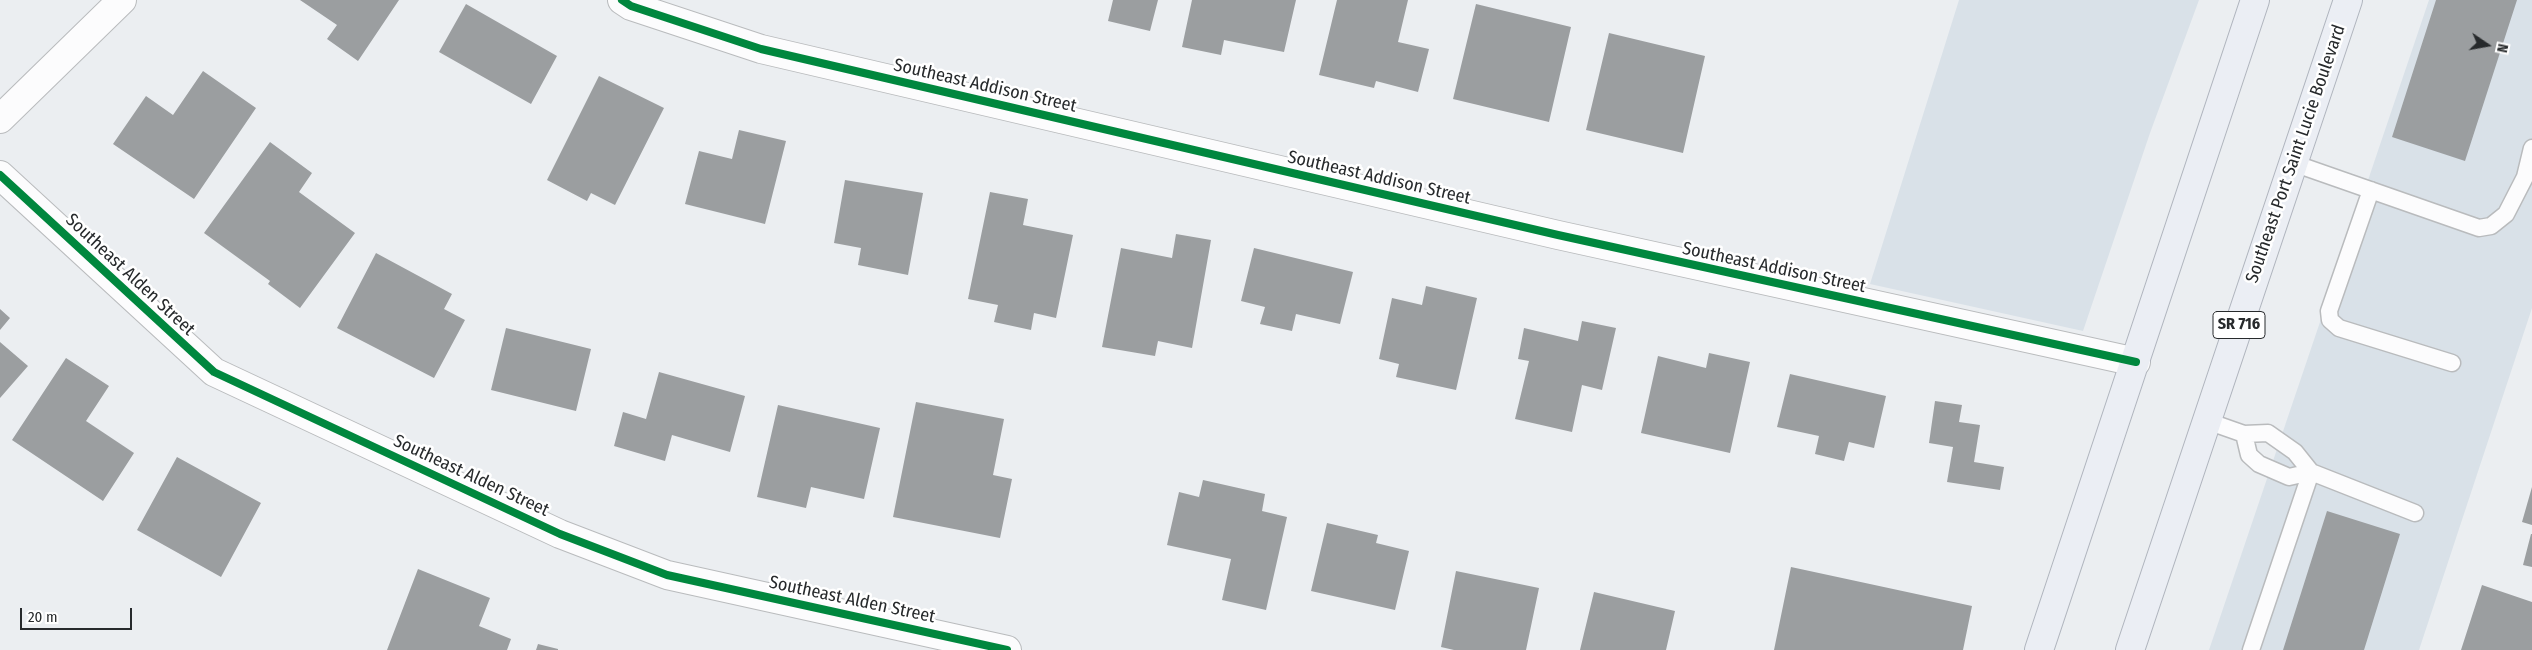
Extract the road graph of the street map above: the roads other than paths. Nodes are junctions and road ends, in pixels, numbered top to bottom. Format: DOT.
graph roads {
  1 [pos="122,0"];
  2 [pos="622,0"];
  3 [pos="2255,0"];
  4 [pos="2348,0"];
  5 [pos="0,119"];
  6 [pos="2532,148"];
  7 [pos="2293,163"];
  8 [pos="0,175"];
  9 [pos="2371,190"];
  10 [pos="2136,362"];
  11 [pos="2452,363"];
  12 [pos="2207,421"];
  13 [pos="2244,434"];
  14 [pos="2311,472"];
  15 [pos="2415,513"];
  16 [pos="1008,650"];
  17 [pos="2039,650"];
  18 [pos="2130,650"];
  19 [pos="2251,650"];
  1 -- 5 [label="street"];
  2 -- 10 [label="street, Southeast Addison Street"];
  3 -- 10 [label="main road"];
  4 -- 7 [label="main road, Southeast Port Saint Lucie Boulevard / SR 716"];
  6 -- 9 [label="lane"];
  7 -- 9 [label="lane"];
  7 -- 12 [label="main road, Southeast Port Saint Lucie Boulevard / SR 716"];
  8 -- 16 [label="street, Southeast Alden Street"];
  9 -- 11 [label="lane"];
  10 -- 17 [label="main road"];
  12 -- 13 [label="lane"];
  12 -- 18 [label="main road, Southeast Port Saint Lucie Boulevard / SR 716"];
  13 -- 14 [label="lane"];
  13 -- 14 [label="lane"];
  14 -- 15 [label="lane"];
  14 -- 19 [label="lane"];
}
